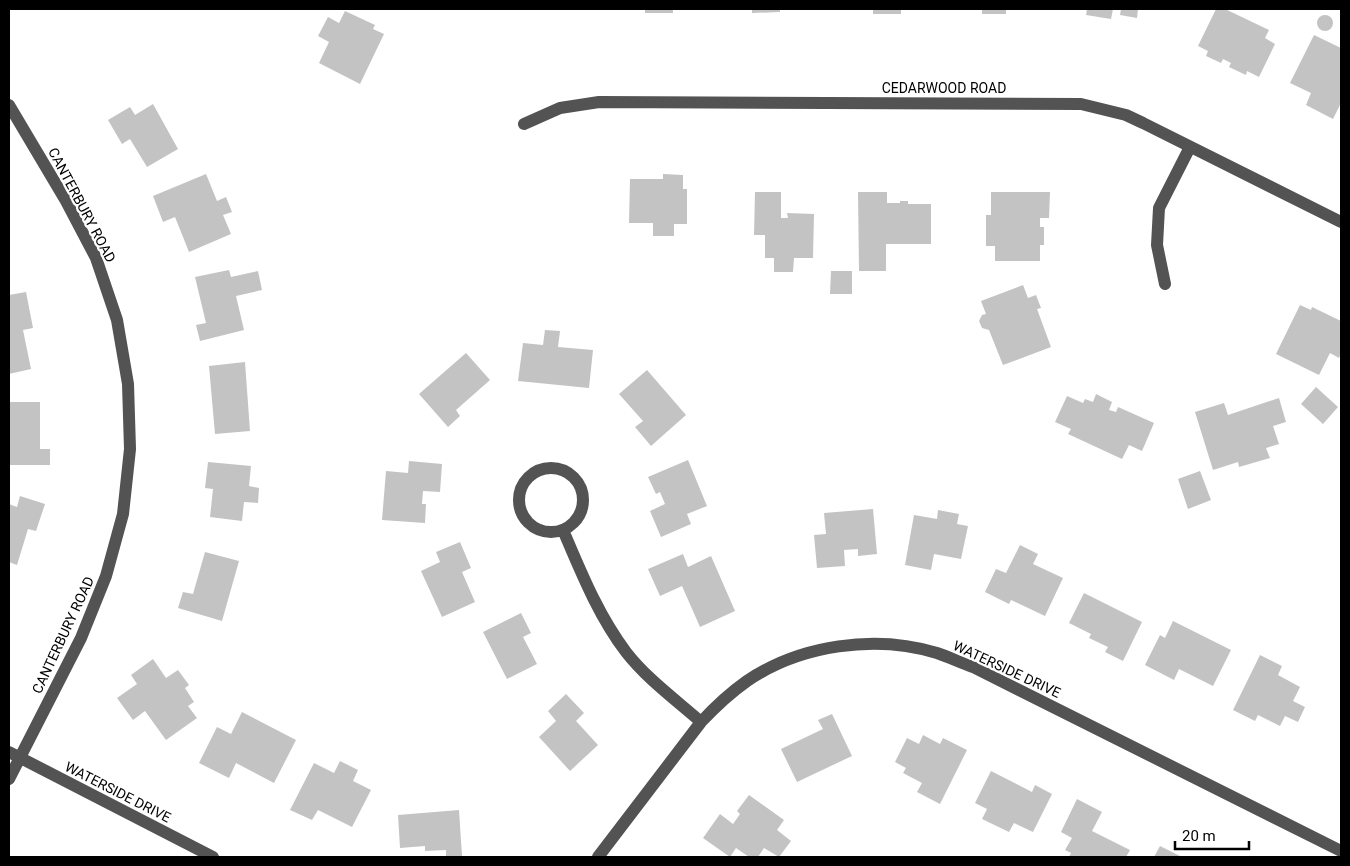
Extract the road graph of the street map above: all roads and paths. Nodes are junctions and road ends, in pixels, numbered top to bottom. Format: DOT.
graph roads {
  1 [pos="9,105"];
  2 [pos="524,124"];
  3 [pos="1190,147"];
  4 [pos="1341,222"];
  5 [pos="1165,284"];
  6 [pos="563,530"];
  7 [pos="701,722"];
  8 [pos="14,755"];
  9 [pos="9,779"];
  10 [pos="1341,851"];
  11 [pos="214,857"];
  12 [pos="598,857"];
  1 -- 8 [label="street, CANTERBURY ROAD"];
  2 -- 3 [label="street, CEDARWOOD ROAD"];
  3 -- 4 [label="street, CEDARWOOD ROAD"];
  3 -- 5 [label="street"];
  6 -- 6 [label="street"];
  6 -- 7 [label="street"];
  7 -- 10 [label="street, WATERSIDE DRIVE"];
  7 -- 12 [label="street, WATERSIDE DRIVE"];
  8 -- 9 [label="street, CANTERBURY ROAD"];
  8 -- 11 [label="street, WATERSIDE DRIVE"];
}
